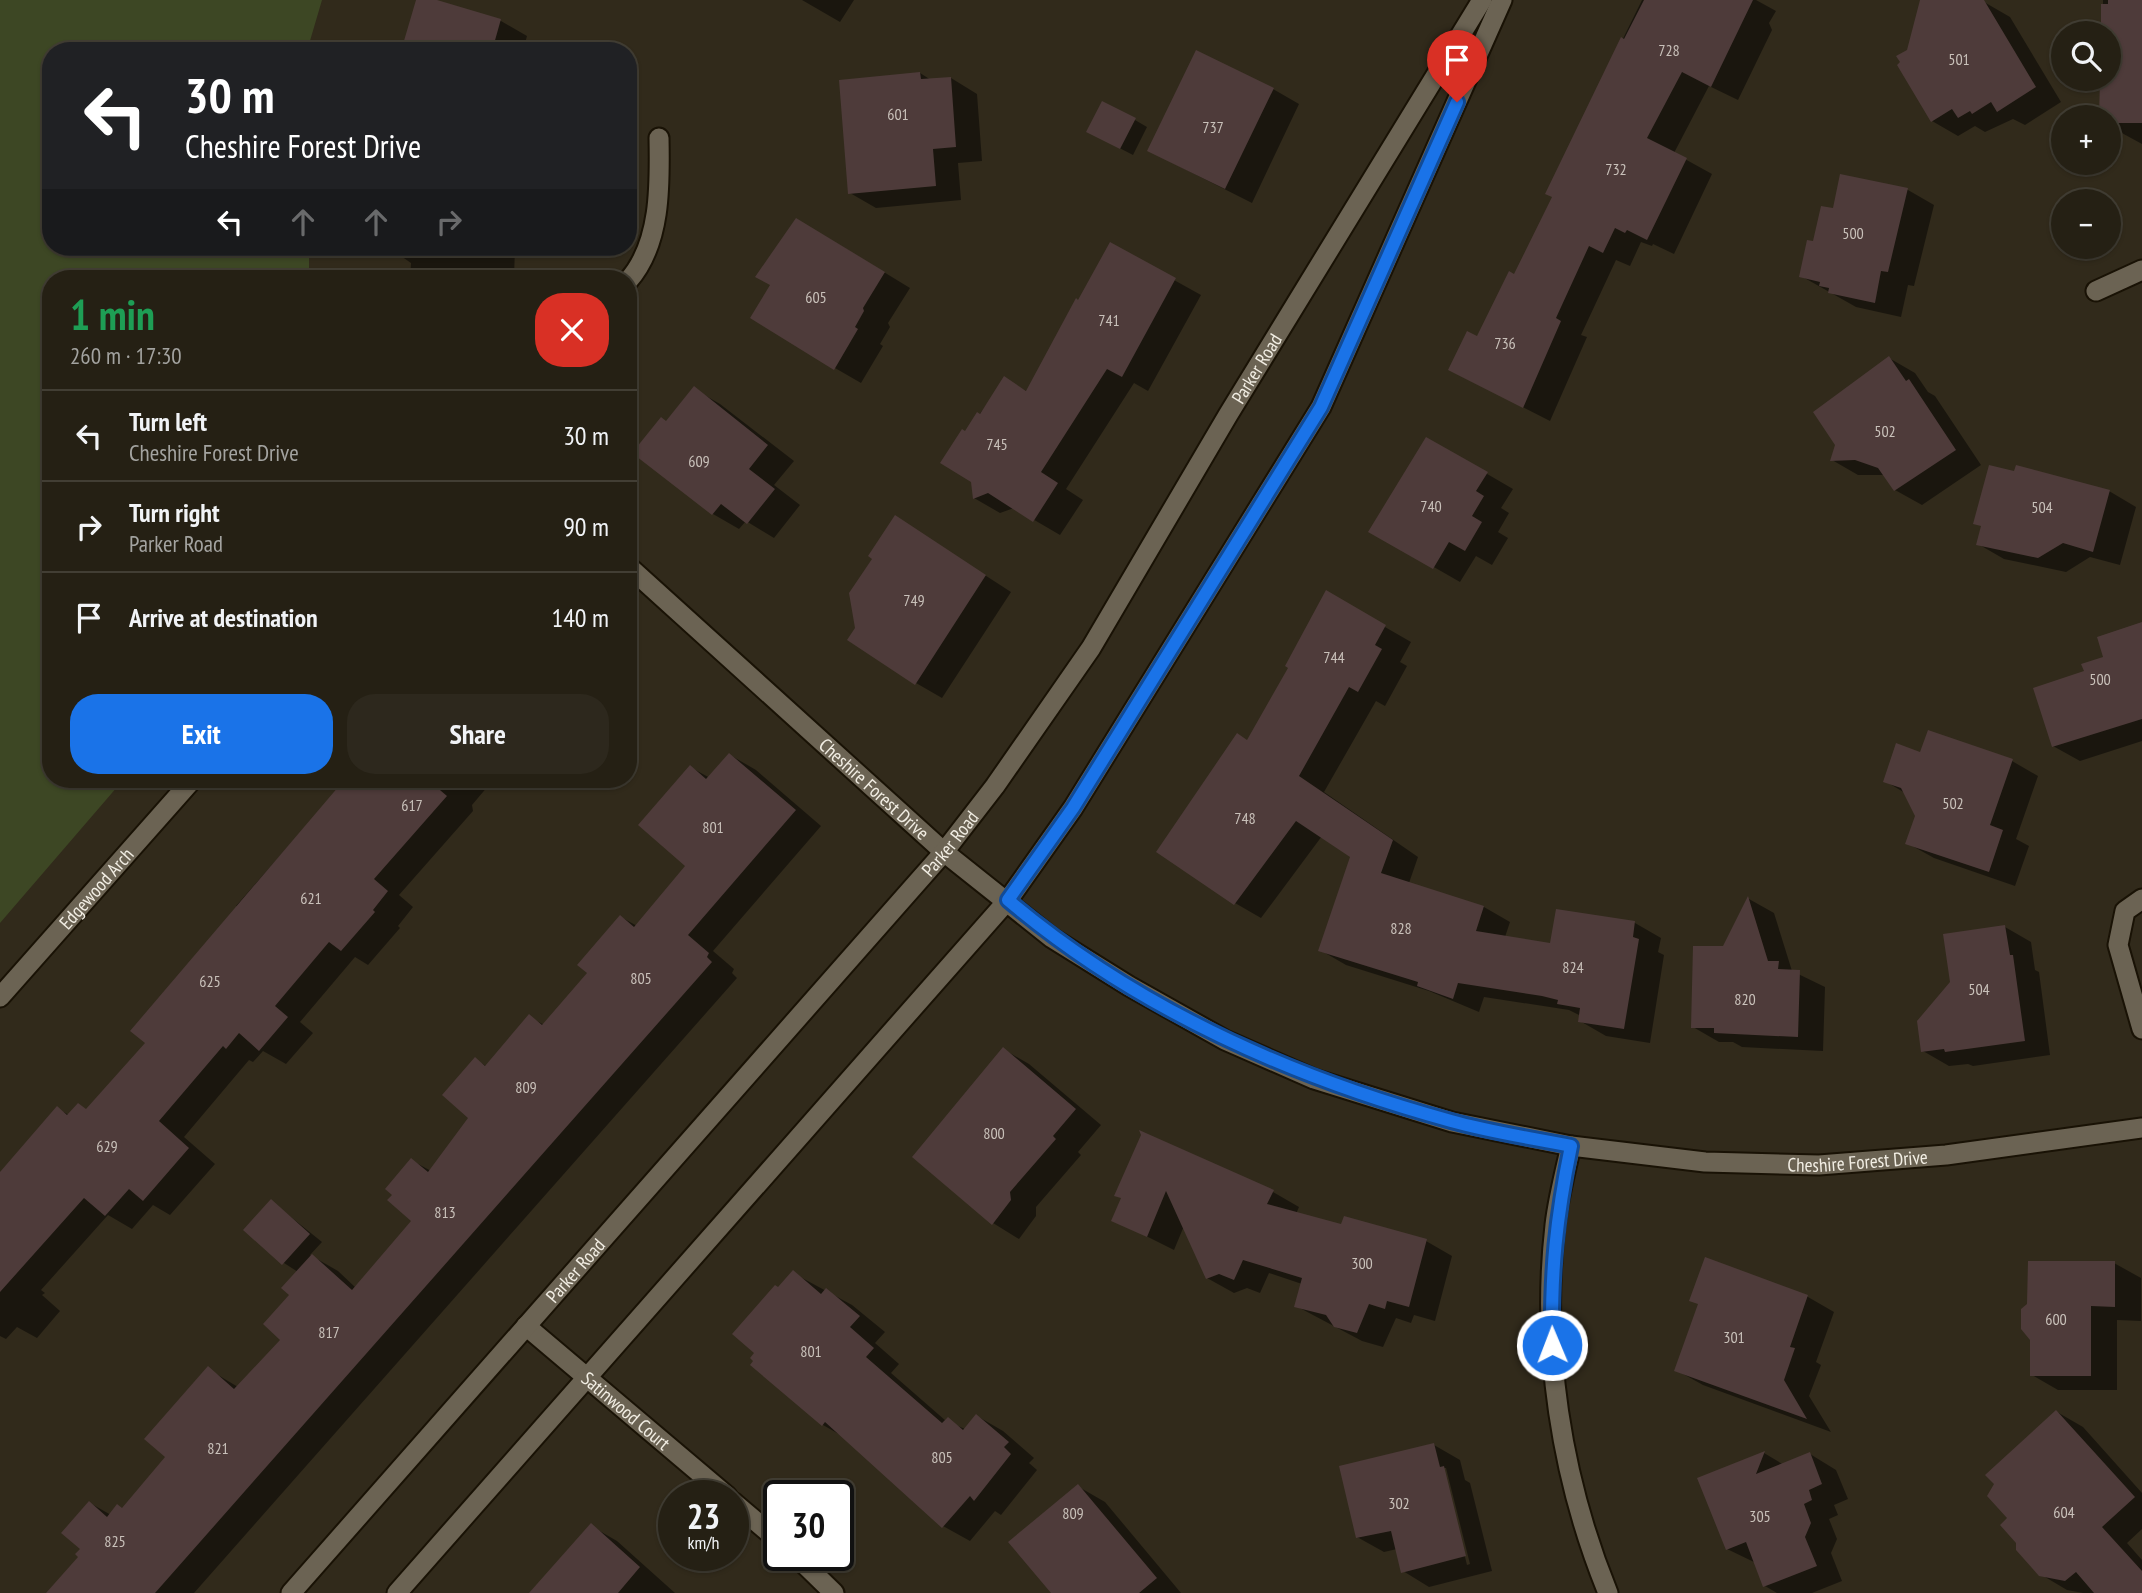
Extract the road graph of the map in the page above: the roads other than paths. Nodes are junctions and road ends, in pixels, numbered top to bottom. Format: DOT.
graph roads {
  1 [pos="1482,0"];
  2 [pos="1502,0"];
  3 [pos="659,138"];
  4 [pos="635,270"];
  5 [pos="2142,270"];
  6 [pos="2096,291"];
  7 [pos="637,574"];
  8 [pos="184,788"];
  9 [pos="944,852"];
  10 [pos="2142,899"];
  11 [pos="1008,900"];
  12 [pos="0,997"];
  13 [pos="2142,1029"];
  14 [pos="2142,1128"];
  15 [pos="1571,1146"];
  16 [pos="526,1326"];
  17 [pos="588,1377"];
  18 [pos="708,1480"];
  19 [pos="749,1516"];
  20 [pos="763,1527"];
  21 [pos="811,1571"];
  22 [pos="291,1593"];
  23 [pos="397,1593"];
  24 [pos="834,1593"];
  25 [pos="1608,1593"];
  1 -- 9 [label="street, Parker Road"];
  2 -- 11 [label="street"];
  3 -- 4 [label="street"];
  5 -- 6 [label="street"];
  7 -- 9 [label="street, Cheshire Forest Drive"];
  8 -- 12 [label="street, Edgewood Arch"];
  9 -- 11 [label="street, Cheshire Forest Drive"];
  9 -- 16 [label="street, Parker Road"];
  10 -- 13 [label="street"];
  11 -- 15 [label="street, Cheshire Forest Drive"];
  11 -- 17 [label="street"];
  14 -- 15 [label="street, Cheshire Forest Drive"];
  15 -- 25 [label="street"];
  16 -- 17 [label="street, Satinwood Court"];
  16 -- 22 [label="street, Parker Road"];
  17 -- 18 [label="street, Satinwood Court"];
  17 -- 23 [label="street"];
  19 -- 20 [label="street"];
  21 -- 24 [label="street"];
}
